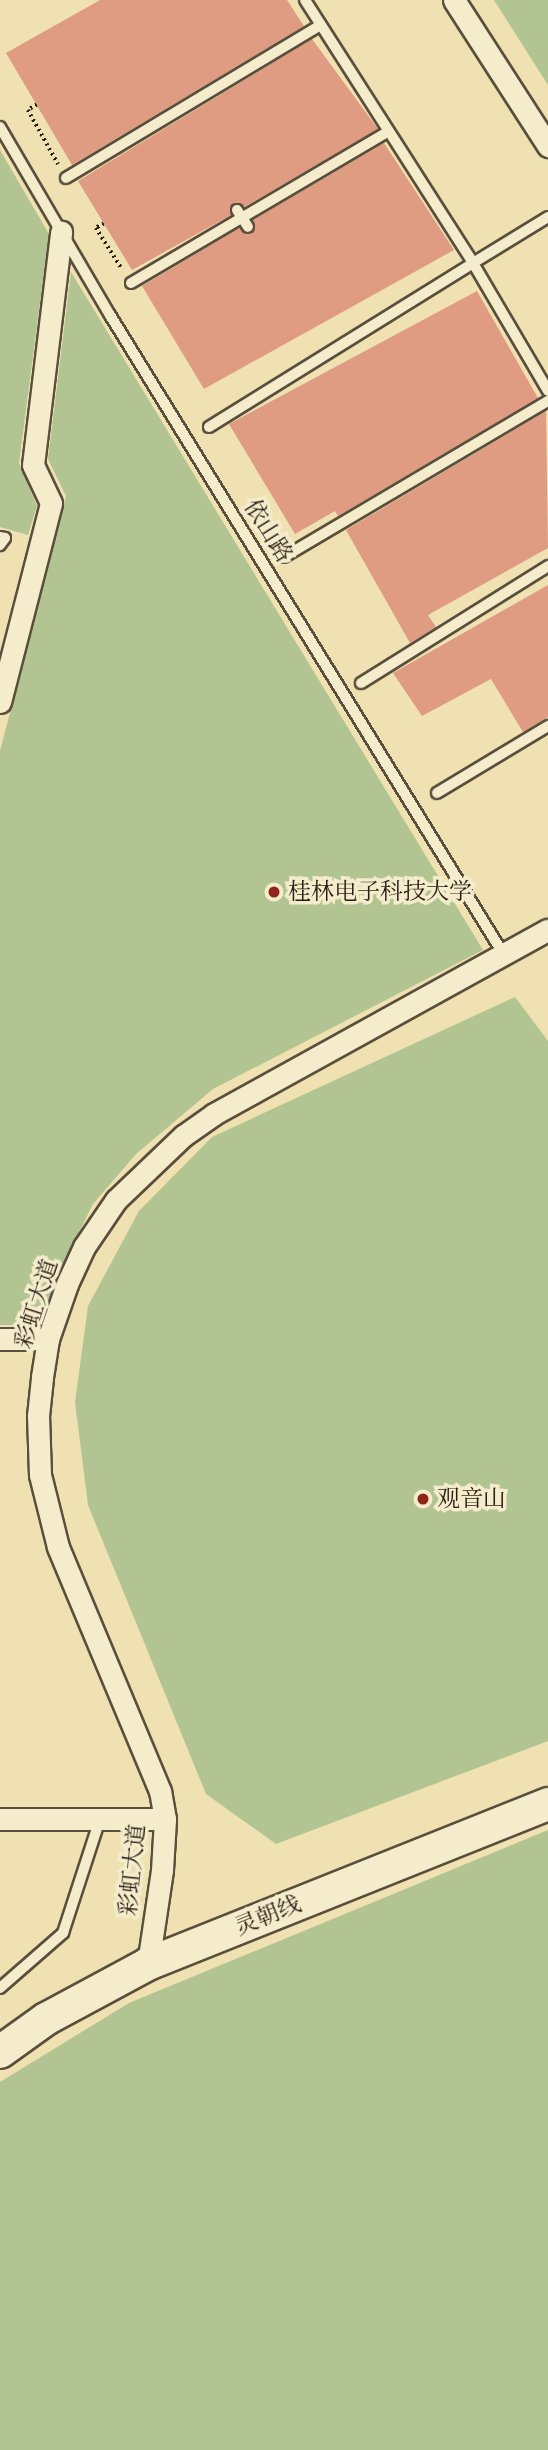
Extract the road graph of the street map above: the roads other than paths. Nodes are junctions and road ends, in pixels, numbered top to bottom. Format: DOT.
graph roads {
  1 [pos="305,0"];
  2 [pos="454,0"];
  3 [pos="321,25"];
  4 [pos="0,127"];
  5 [pos="388,131"];
  6 [pos="548,146"];
  7 [pos="66,178"];
  8 [pos="548,217"];
  9 [pos="61,232"];
  10 [pos="473,263"];
  11 [pos="131,283"];
  12 [pos="548,391"];
  13 [pos="548,401"];
  14 [pos="209,427"];
  15 [pos="0,537"];
  16 [pos="0,545"];
  17 [pos="284,557"];
  18 [pos="548,566"];
  19 [pos="361,683"];
  20 [pos="0,700"];
  21 [pos="548,726"];
  22 [pos="437,793"];
  23 [pos="548,930"];
  24 [pos="504,954"];
  25 [pos="0,1339"];
  26 [pos="48,1339"];
  27 [pos="548,1804"];
  28 [pos="0,1819"];
  29 [pos="100,1819"];
  30 [pos="165,1819"];
  31 [pos="148,1964"];
  32 [pos="0,1988"];
  33 [pos="0,2052"];
  1 -- 3 [label="lane"];
  2 -- 6 [label="street"];
  3 -- 5 [label="lane"];
  3 -- 7 [label="lane"];
  4 -- 9 [label="lane, 依山路"];
  5 -- 10 [label="lane"];
  5 -- 11 [label="lane"];
  8 -- 10 [label="lane"];
  9 -- 20 [label="street"];
  9 -- 24 [label="lane, 依山路"];
  10 -- 12 [label="lane"];
  10 -- 14 [label="lane"];
  13 -- 17 [label="lane"];
  15 -- 16 [label="lane"];
  18 -- 19 [label="lane"];
  21 -- 22 [label="lane"];
  23 -- 24 [label="street, 彩虹大道"];
  24 -- 26 [label="street, 彩虹大道"];
  25 -- 26 [label="street"];
  26 -- 30 [label="street, 彩虹大道"];
  27 -- 31 [label="main road, 灵朝线"];
  28 -- 29 [label="street"];
  29 -- 30 [label="street"];
  29 -- 32 [label="lane"];
  30 -- 31 [label="street, 彩虹大道"];
  31 -- 33 [label="main road, 灵朝线"];
}
